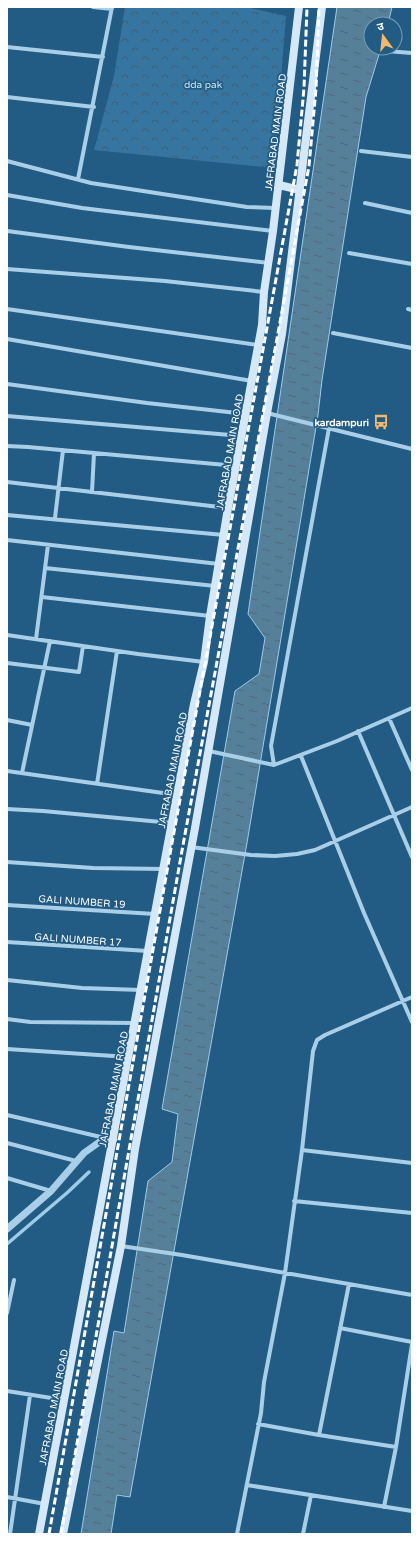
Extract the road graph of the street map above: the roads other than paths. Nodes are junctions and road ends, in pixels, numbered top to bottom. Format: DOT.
graph roads {
  1 [pos="93,7"];
  2 [pos="300,7"];
  3 [pos="322,7"];
  4 [pos="112,8"];
  5 [pos="7,47"];
  6 [pos="103,57"];
  7 [pos="7,97"];
  8 [pos="94,107"];
  9 [pos="361,151"];
  10 [pos="412,157"];
  11 [pos="7,161"];
  12 [pos="78,179"];
  13 [pos="278,185"];
  14 [pos="300,190"];
  15 [pos="7,195"];
  16 [pos="365,203"];
  17 [pos="276,208"];
  18 [pos="412,212"];
  19 [pos="7,231"];
  20 [pos="274,231"];
  21 [pos="348,253"];
  22 [pos="269,263"];
  23 [pos="412,264"];
  24 [pos="7,269"];
  25 [pos="264,292"];
  26 [pos="7,309"];
  27 [pos="333,334"];
  28 [pos="7,339"];
  29 [pos="259,345"];
  30 [pos="412,348"];
  31 [pos="252,381"];
  32 [pos="7,384"];
  33 [pos="267,413"];
  34 [pos="246,414"];
  35 [pos="7,416"];
  36 [pos="329,428"];
  37 [pos="242,436"];
  38 [pos="7,446"];
  39 [pos="412,449"];
  40 [pos="63,450"];
  41 [pos="94,453"];
  42 [pos="237,466"];
  43 [pos="7,482"];
  44 [pos="59,488"];
  45 [pos="92,492"];
  46 [pos="228,508"];
  47 [pos="7,515"];
  48 [pos="55,518"];
  49 [pos="224,535"];
  50 [pos="7,540"];
  51 [pos="48,545"];
  52 [pos="219,564"];
  53 [pos="45,568"];
  54 [pos="216,586"];
  55 [pos="42,597"];
  56 [pos="210,616"];
  57 [pos="7,635"];
  58 [pos="36,640"];
  59 [pos="50,641"];
  60 [pos="84,646"];
  61 [pos="117,651"];
  62 [pos="204,662"];
  63 [pos="7,663"];
  64 [pos="45,668"];
  65 [pos="412,708"];
  66 [pos="388,718"];
  67 [pos="7,720"];
  68 [pos="32,725"];
  69 [pos="358,731"];
  70 [pos="208,751"];
  71 [pos="301,756"];
  72 [pos="274,765"];
  73 [pos="412,770"];
  74 [pos="7,771"];
  75 [pos="22,773"];
  76 [pos="97,784"];
  77 [pos="178,795"];
  78 [pos="412,807"];
  79 [pos="7,809"];
  80 [pos="393,815"];
  81 [pos="172,823"];
  82 [pos="336,840"];
  83 [pos="190,847"];
  84 [pos="412,857"];
  85 [pos="7,862"];
  86 [pos="164,869"];
  87 [pos="7,905"];
  88 [pos="156,914"];
  89 [pos="7,942"];
  90 [pos="149,952"];
  91 [pos="7,980"];
  92 [pos="142,990"];
  93 [pos="412,997"];
  94 [pos="404,1001"];
  95 [pos="7,1019"];
  96 [pos="412,1022"];
  97 [pos="135,1023"];
  98 [pos="7,1049"];
  99 [pos="129,1057"];
  100 [pos="7,1115"];
  101 [pos="109,1138"];
  102 [pos="7,1143"];
  103 [pos="302,1150"];
  104 [pos="76,1161"];
  105 [pos="412,1163"];
  106 [pos="7,1178"];
  107 [pos="51,1191"];
  108 [pos="294,1201"];
  109 [pos="412,1213"];
  110 [pos="7,1229"];
  111 [pos="121,1246"];
  112 [pos="285,1273"];
  113 [pos="14,1280"];
  114 [pos="349,1284"];
  115 [pos="412,1295"];
  116 [pos="7,1313"];
  117 [pos="340,1328"];
  118 [pos="412,1343"];
  119 [pos="7,1391"];
  120 [pos="30,1395"];
  121 [pos="65,1400"];
  122 [pos="258,1424"];
  123 [pos="319,1435"];
  124 [pos="396,1446"];
  125 [pos="247,1485"];
  126 [pos="311,1495"];
  127 [pos="7,1497"];
  128 [pos="15,1498"];
  129 [pos="45,1504"];
  130 [pos="384,1507"];
  131 [pos="412,1511"];
  132 [pos="10,1534"];
  133 [pos="39,1534"];
  134 [pos="63,1534"];
  135 [pos="237,1534"];
  136 [pos="303,1534"];
  1 -- 4 [label="street"];
  2 -- 13 [label="main road, JAFRABAD MAIN ROAD"];
  3 -- 14 [label="main road"];
  4 -- 6 [label="street"];
  5 -- 6 [label="street"];
  6 -- 8 [label="street"];
  7 -- 8 [label="street"];
  8 -- 12 [label="street"];
  9 -- 10 [label="street"];
  11 -- 12 [label="street"];
  12 -- 17 [label="street"];
  13 -- 14 [label="main road"];
  13 -- 17 [label="main road, JAFRABAD MAIN ROAD"];
  14 -- 33 [label="main road"];
  15 -- 20 [label="street"];
  16 -- 18 [label="street"];
  17 -- 20 [label="main road, JAFRABAD MAIN ROAD"];
  19 -- 22 [label="street"];
  20 -- 22 [label="main road, JAFRABAD MAIN ROAD"];
  21 -- 23 [label="street"];
  22 -- 25 [label="main road, JAFRABAD MAIN ROAD"];
  24 -- 25 [label="street"];
  25 -- 29 [label="main road, JAFRABAD MAIN ROAD"];
  26 -- 29 [label="street"];
  27 -- 30 [label="street"];
  28 -- 31 [label="street"];
  29 -- 31 [label="main road, JAFRABAD MAIN ROAD"];
  31 -- 34 [label="main road, JAFRABAD MAIN ROAD"];
  32 -- 34 [label="street"];
  33 -- 36 [label="street"];
  33 -- 70 [label="main road"];
  34 -- 37 [label="main road, JAFRABAD MAIN ROAD"];
  35 -- 37 [label="street"];
  36 -- 39 [label="street"];
  36 -- 72 [label="street"];
  37 -- 42 [label="main road, JAFRABAD MAIN ROAD"];
  38 -- 40 [label="street"];
  40 -- 41 [label="street"];
  40 -- 44 [label="street"];
  41 -- 42 [label="street"];
  41 -- 45 [label="street"];
  42 -- 46 [label="main road, JAFRABAD MAIN ROAD"];
  43 -- 44 [label="street"];
  44 -- 45 [label="street"];
  44 -- 48 [label="street"];
  45 -- 46 [label="street"];
  46 -- 49 [label="main road, JAFRABAD MAIN ROAD"];
  47 -- 48 [label="street"];
  48 -- 49 [label="street"];
  49 -- 52 [label="main road, JAFRABAD MAIN ROAD"];
  50 -- 51 [label="street"];
  51 -- 52 [label="street"];
  51 -- 53 [label="street"];
  52 -- 54 [label="main road, JAFRABAD MAIN ROAD"];
  53 -- 54 [label="street"];
  53 -- 55 [label="street"];
  54 -- 56 [label="main road, JAFRABAD MAIN ROAD"];
  55 -- 56 [label="street"];
  55 -- 58 [label="street"];
  56 -- 62 [label="main road, JAFRABAD MAIN ROAD"];
  57 -- 58 [label="street"];
  58 -- 59 [label="street"];
  59 -- 60 [label="street"];
  59 -- 64 [label="street"];
  60 -- 61 [label="street"];
  60 -- 64 [label="street"];
  61 -- 62 [label="street"];
  61 -- 76 [label="street"];
  62 -- 77 [label="main road, JAFRABAD MAIN ROAD"];
  63 -- 64 [label="street"];
  64 -- 68 [label="street"];
  65 -- 66 [label="street"];
  66 -- 69 [label="street"];
  66 -- 73 [label="street"];
  67 -- 68 [label="street"];
  68 -- 75 [label="street"];
  69 -- 71 [label="street"];
  69 -- 80 [label="street"];
  70 -- 72 [label="street"];
  70 -- 83 [label="main road"];
  71 -- 72 [label="street"];
  71 -- 82 [label="street"];
  74 -- 75 [label="street"];
  75 -- 76 [label="street"];
  76 -- 77 [label="street"];
  77 -- 81 [label="main road, JAFRABAD MAIN ROAD"];
  78 -- 80 [label="street"];
  79 -- 81 [label="street"];
  80 -- 82 [label="street"];
  80 -- 84 [label="street"];
  81 -- 86 [label="main road, JAFRABAD MAIN ROAD"];
  82 -- 83 [label="street"];
  82 -- 94 [label="street"];
  83 -- 111 [label="main road"];
  85 -- 86 [label="street"];
  86 -- 88 [label="main road, JAFRABAD MAIN ROAD"];
  87 -- 88 [label="street, GALI NUMBER 19"];
  88 -- 90 [label="main road, JAFRABAD MAIN ROAD"];
  89 -- 90 [label="street, GALI NUMBER 17"];
  90 -- 92 [label="main road, JAFRABAD MAIN ROAD"];
  91 -- 92 [label="street"];
  92 -- 97 [label="main road, JAFRABAD MAIN ROAD"];
  93 -- 94 [label="street"];
  94 -- 96 [label="street"];
  94 -- 103 [label="street"];
  95 -- 97 [label="street"];
  97 -- 99 [label="main road, JAFRABAD MAIN ROAD"];
  98 -- 99 [label="street"];
  99 -- 101 [label="main road, JAFRABAD MAIN ROAD"];
  100 -- 101 [label="street"];
  101 -- 104 [label="street"];
  101 -- 121 [label="main road, JAFRABAD MAIN ROAD"];
  102 -- 104 [label="street"];
  103 -- 105 [label="street"];
  103 -- 108 [label="street"];
  104 -- 107 [label="street"];
  106 -- 107 [label="street"];
  107 -- 110 [label="street"];
  108 -- 109 [label="street"];
  108 -- 112 [label="street"];
  111 -- 112 [label="street"];
  111 -- 134 [label="main road"];
  112 -- 114 [label="street"];
  112 -- 122 [label="street"];
  113 -- 116 [label="street"];
  114 -- 115 [label="street"];
  114 -- 117 [label="street"];
  117 -- 118 [label="street"];
  117 -- 123 [label="street"];
  118 -- 124 [label="street"];
  119 -- 120 [label="street"];
  120 -- 121 [label="street"];
  120 -- 128 [label="street"];
  121 -- 129 [label="main road, JAFRABAD MAIN ROAD"];
  122 -- 123 [label="street"];
  122 -- 125 [label="street"];
  123 -- 124 [label="street"];
  124 -- 130 [label="street"];
  125 -- 126 [label="street"];
  125 -- 135 [label="street"];
  126 -- 130 [label="street"];
  126 -- 136 [label="street"];
  127 -- 128 [label="street"];
  128 -- 129 [label="street"];
  128 -- 132 [label="street"];
  129 -- 133 [label="main road, JAFRABAD MAIN ROAD"];
  130 -- 131 [label="street"];
}
